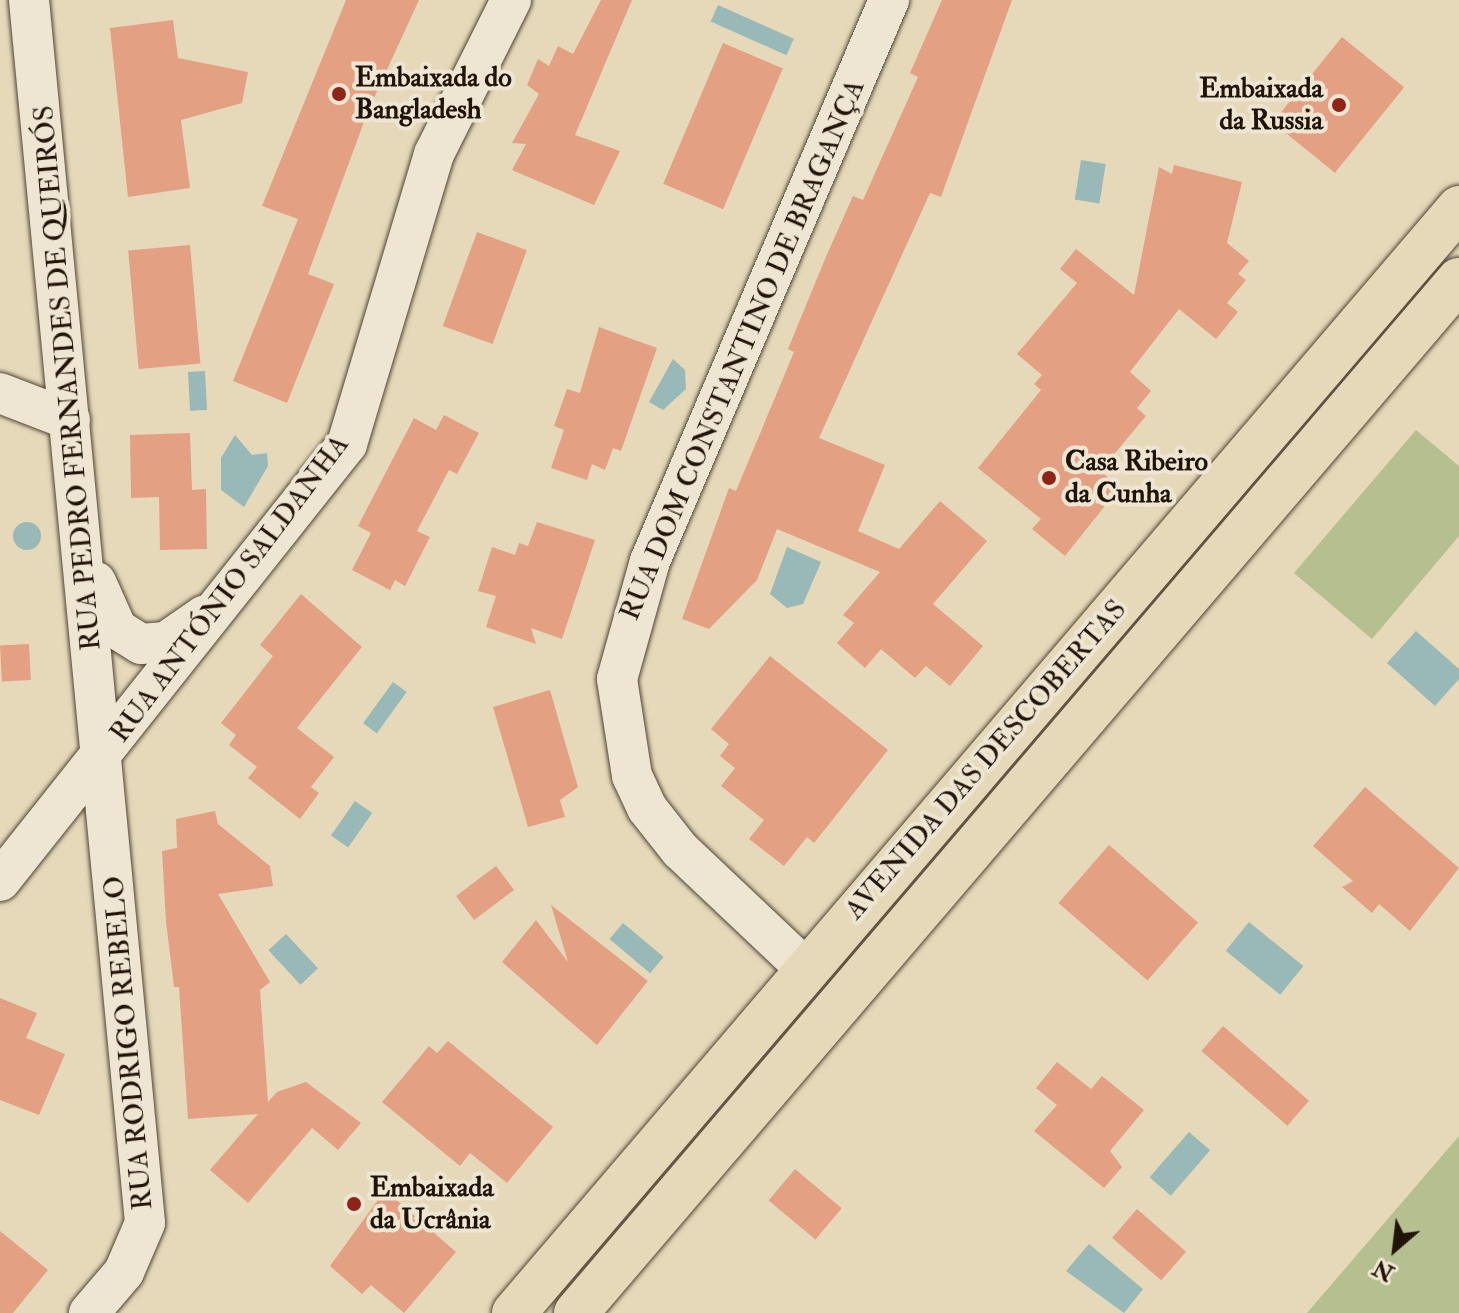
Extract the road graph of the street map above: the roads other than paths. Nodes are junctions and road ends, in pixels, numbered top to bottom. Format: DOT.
graph roads {
  1 [pos="511,0"];
  2 [pos="889,0"];
  3 [pos="33,2"];
  4 [pos="1459,208"];
  5 [pos="1459,280"];
  6 [pos="0,393"];
  7 [pos="70,420"];
  8 [pos="83,552"];
  9 [pos="231,596"];
  10 [pos="103,757"];
  11 [pos="0,881"];
  12 [pos="807,970"];
  13 [pos="89,1313"];
  14 [pos="514,1313"];
  15 [pos="576,1313"];
  1 -- 9 [label="street, RUA ANTÓNIO SALDANHA"];
  2 -- 12 [label="street, RUA DOM CONSTANTINO DE BRAGANÇA"];
  3 -- 7 [label="street, RUA PEDRO FERNANDES DE QUEIRÓS"];
  4 -- 12 [label="main road, AVENIDA DAS DESCOBERTAS"];
  5 -- 15 [label="main road, AVENIDA DAS DESCOBERTAS"];
  6 -- 7 [label="street"];
  7 -- 8 [label="street, RUA PEDRO FERNANDES DE QUEIRÓS"];
  8 -- 9 [label="street"];
  8 -- 10 [label="street, RUA PEDRO FERNANDES DE QUEIRÓS"];
  9 -- 10 [label="street, RUA ANTÓNIO SALDANHA"];
  10 -- 11 [label="street, RUA ANTÓNIO SALDANHA"];
  10 -- 13 [label="street, RUA RODRIGO REBELO"];
  12 -- 14 [label="main road, AVENIDA DAS DESCOBERTAS"];
}
